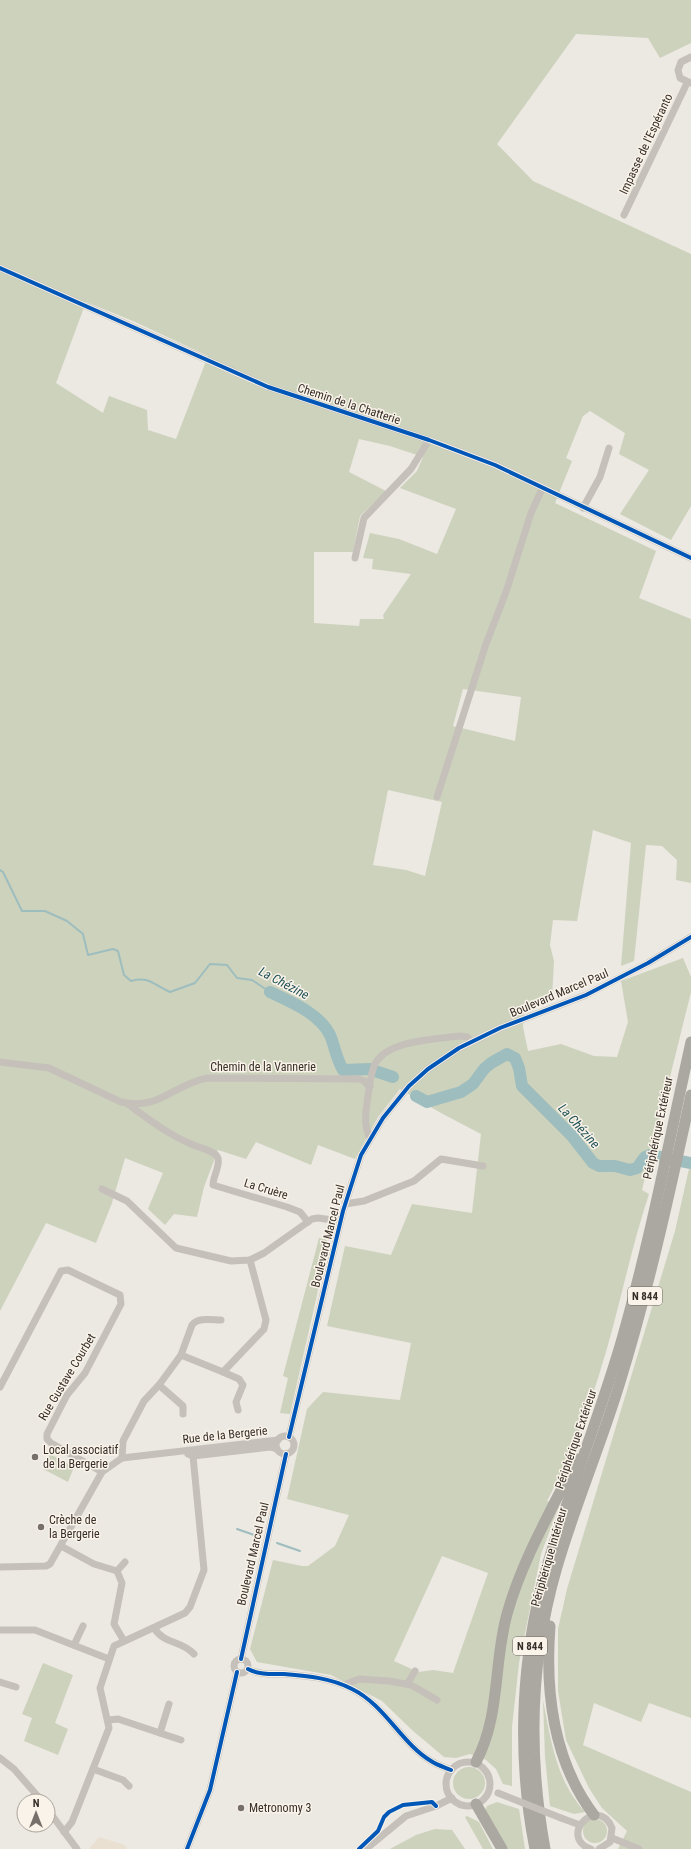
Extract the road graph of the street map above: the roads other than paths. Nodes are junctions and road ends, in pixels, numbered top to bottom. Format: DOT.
graph roads {
  1 [pos="691,57"];
  2 [pos="689,83"];
  3 [pos="624,215"];
  4 [pos="0,268"];
  5 [pos="429,440"];
  6 [pos="609,448"];
  7 [pos="542,489"];
  8 [pos="584,508"];
  9 [pos="355,558"];
  10 [pos="691,558"];
  11 [pos="437,797"];
  12 [pos="691,937"];
  13 [pos="471,1041"];
  14 [pos="691,1042"];
  15 [pos="0,1062"];
  16 [pos="370,1087"];
  17 [pos="691,1095"];
  18 [pos="127,1104"];
  19 [pos="370,1138"];
  20 [pos="483,1166"];
  21 [pos="102,1189"];
  22 [pos="345,1204"];
  23 [pos="340,1221"];
  24 [pos="308,1222"];
  25 [pos="250,1260"];
  26 [pos="221,1320"];
  27 [pos="181,1355"];
  28 [pos="223,1372"];
  29 [pos="160,1385"];
  30 [pos="0,1387"];
  31 [pos="238,1410"];
  32 [pos="183,1414"];
  33 [pos="289,1437"];
  34 [pos="278,1440"];
  35 [pos="277,1449"];
  36 [pos="174,1451"];
  37 [pos="586,1451"];
  38 [pos="286,1454"];
  39 [pos="192,1456"];
  40 [pos="122,1458"];
  41 [pos="102,1472"];
  42 [pos="61,1546"];
  43 [pos="125,1562"];
  44 [pos="0,1567"];
  45 [pos="117,1570"];
  46 [pos="549,1597"];
  47 [pos="83,1626"];
  48 [pos="154,1628"];
  49 [pos="0,1630"];
  50 [pos="124,1641"];
  51 [pos="74,1645"];
  52 [pos="194,1654"];
  53 [pos="109,1659"];
  54 [pos="241,1659"];
  55 [pos="248,1669"];
  56 [pos="415,1670"];
  57 [pos="237,1672"];
  58 [pos="0,1682"];
  59 [pos="406,1684"];
  60 [pos="344,1685"];
  61 [pos="16,1687"];
  62 [pos="437,1700"];
  63 [pos="169,1704"];
  64 [pos="109,1720"];
  65 [pos="160,1733"];
  66 [pos="181,1740"];
  67 [pos="0,1758"];
  68 [pos="476,1762"];
  69 [pos="93,1769"];
  70 [pos="451,1770"];
  71 [pos="129,1786"];
  72 [pos="490,1790"];
  73 [pos="35,1793"];
  74 [pos="452,1798"];
  75 [pos="476,1804"];
  76 [pos="594,1815"];
  77 [pos="56,1821"];
  78 [pos="580,1825"];
  79 [pos="64,1832"];
  80 [pos="612,1838"];
  81 [pos="77,1849"];
  82 [pos="187,1849"];
  83 [pos="366,1849"];
  84 [pos="502,1849"];
  85 [pos="535,1849"];
  86 [pos="545,1849"];
  87 [pos="591,1849"];
  88 [pos="599,1849"];
  89 [pos="639,1849"];
  1 -- 2 [label="street"];
  2 -- 3 [label="street, Impasse de l'Espéranto"];
  4 -- 5 [label="street, Chemin de la Chatterie"];
  5 -- 7 [label="street, Chemin de la Chatterie"];
  5 -- 9 [label="street"];
  6 -- 8 [label="street"];
  7 -- 8 [label="street, Chemin de la Chatterie"];
  7 -- 11 [label="street"];
  8 -- 10 [label="street, Chemin de la Chatterie"];
  12 -- 13 [label="street, Boulevard Marcel Paul"];
  13 -- 16 [label="street"];
  13 -- 19 [label="street, Boulevard Marcel Paul"];
  14 -- 37 [label="highway, Périphérique Extérieur / N 844"];
  15 -- 18 [label="street, Chemin de la Vannerie"];
  16 -- 18 [label="street, Chemin de la Vannerie"];
  16 -- 19 [label="street"];
  17 -- 46 [label="highway, Périphérique Intérieur / N 844"];
  18 -- 24 [label="street, La Cruère"];
  19 -- 22 [label="street, Boulevard Marcel Paul"];
  20 -- 22 [label="street"];
  21 -- 25 [label="street"];
  22 -- 23 [label="street, Boulevard Marcel Paul"];
  23 -- 24 [label="street"];
  23 -- 33 [label="street, Boulevard Marcel Paul"];
  24 -- 25 [label="street"];
  25 -- 28 [label="street"];
  26 -- 27 [label="street"];
  27 -- 28 [label="street"];
  27 -- 29 [label="street"];
  28 -- 31 [label="street"];
  29 -- 32 [label="street"];
  29 -- 40 [label="street"];
  30 -- 41 [label="street, Rue Gustave Courbet"];
  33 -- 34 [label="street"];
  33 -- 38 [label="street"];
  34 -- 35 [label="street"];
  34 -- 36 [label="street, Rue de la Bergerie"];
  35 -- 38 [label="street"];
  35 -- 39 [label="street, Rue de la Bergerie"];
  36 -- 39 [label="street, Rue de la Bergerie"];
  36 -- 40 [label="street, Rue de la Bergerie"];
  37 -- 68 [label="highway"];
  37 -- 85 [label="highway, Périphérique Extérieur / N 844"];
  38 -- 54 [label="street, Boulevard Marcel Paul"];
  39 -- 48 [label="street"];
  40 -- 41 [label="street, Rue de la Bergerie"];
  41 -- 42 [label="street, Rue de la Bergerie"];
  42 -- 44 [label="street, Rue de la Bergerie"];
  42 -- 45 [label="street"];
  43 -- 45 [label="street"];
  45 -- 50 [label="street"];
  46 -- 76 [label="highway"];
  46 -- 86 [label="highway, Périphérique Intérieur / N 844"];
  47 -- 51 [label="street"];
  48 -- 50 [label="street"];
  48 -- 52 [label="street"];
  49 -- 51 [label="street"];
  50 -- 53 [label="street"];
  51 -- 53 [label="street"];
  53 -- 64 [label="street"];
  54 -- 55 [label="street"];
  54 -- 57 [label="street"];
  55 -- 57 [label="street"];
  55 -- 60 [label="street"];
  56 -- 59 [label="street"];
  57 -- 82 [label="street"];
  58 -- 61 [label="street"];
  59 -- 60 [label="street"];
  59 -- 62 [label="street"];
  60 -- 70 [label="street"];
  63 -- 65 [label="street"];
  64 -- 65 [label="street"];
  64 -- 69 [label="street"];
  65 -- 66 [label="street"];
  67 -- 73 [label="street"];
  68 -- 70 [label="street"];
  68 -- 72 [label="street"];
  69 -- 71 [label="street"];
  69 -- 79 [label="street"];
  70 -- 74 [label="street"];
  72 -- 75 [label="street"];
  72 -- 78 [label="street, bridge"];
  74 -- 75 [label="street"];
  74 -- 83 [label="street"];
  75 -- 84 [label="highway"];
  76 -- 78 [label="street"];
  76 -- 80 [label="street"];
  77 -- 79 [label="street"];
  78 -- 87 [label="street"];
  79 -- 81 [label="street"];
  80 -- 88 [label="street"];
  80 -- 89 [label="street"];
}
